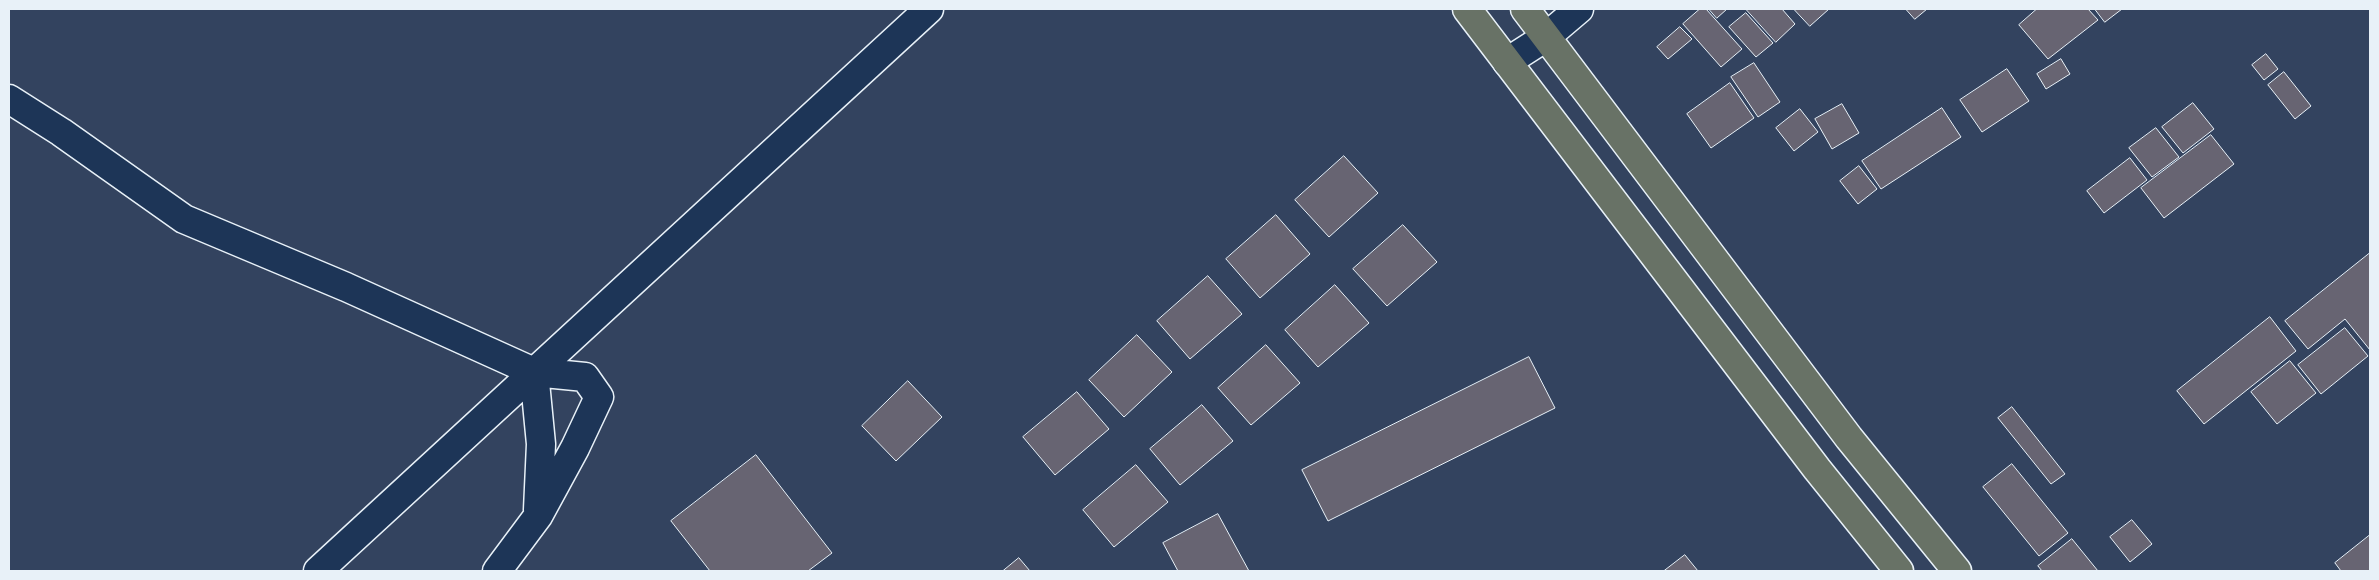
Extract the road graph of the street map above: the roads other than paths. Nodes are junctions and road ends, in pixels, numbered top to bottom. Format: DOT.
graph roads {
  1 [pos="929,9"];
  2 [pos="1467,9"];
  3 [pos="1525,9"];
  4 [pos="1579,9"];
  5 [pos="1546,37"];
  6 [pos="1507,62"];
  7 [pos="9,99"];
  8 [pos="534,372"];
  9 [pos="538,516"];
  10 [pos="318,571"];
  11 [pos="497,571"];
  12 [pos="1899,571"];
  13 [pos="1957,571"];
  1 -- 8 [label="street"];
  2 -- 6 [label="main road"];
  3 -- 5 [label="main road"];
  4 -- 5 [label="street"];
  5 -- 6 [label="street"];
  5 -- 13 [label="main road"];
  6 -- 12 [label="main road"];
  7 -- 8 [label="street"];
  8 -- 9 [label="street"];
  8 -- 9 [label="street"];
  8 -- 10 [label="street"];
  9 -- 11 [label="street"];
}
